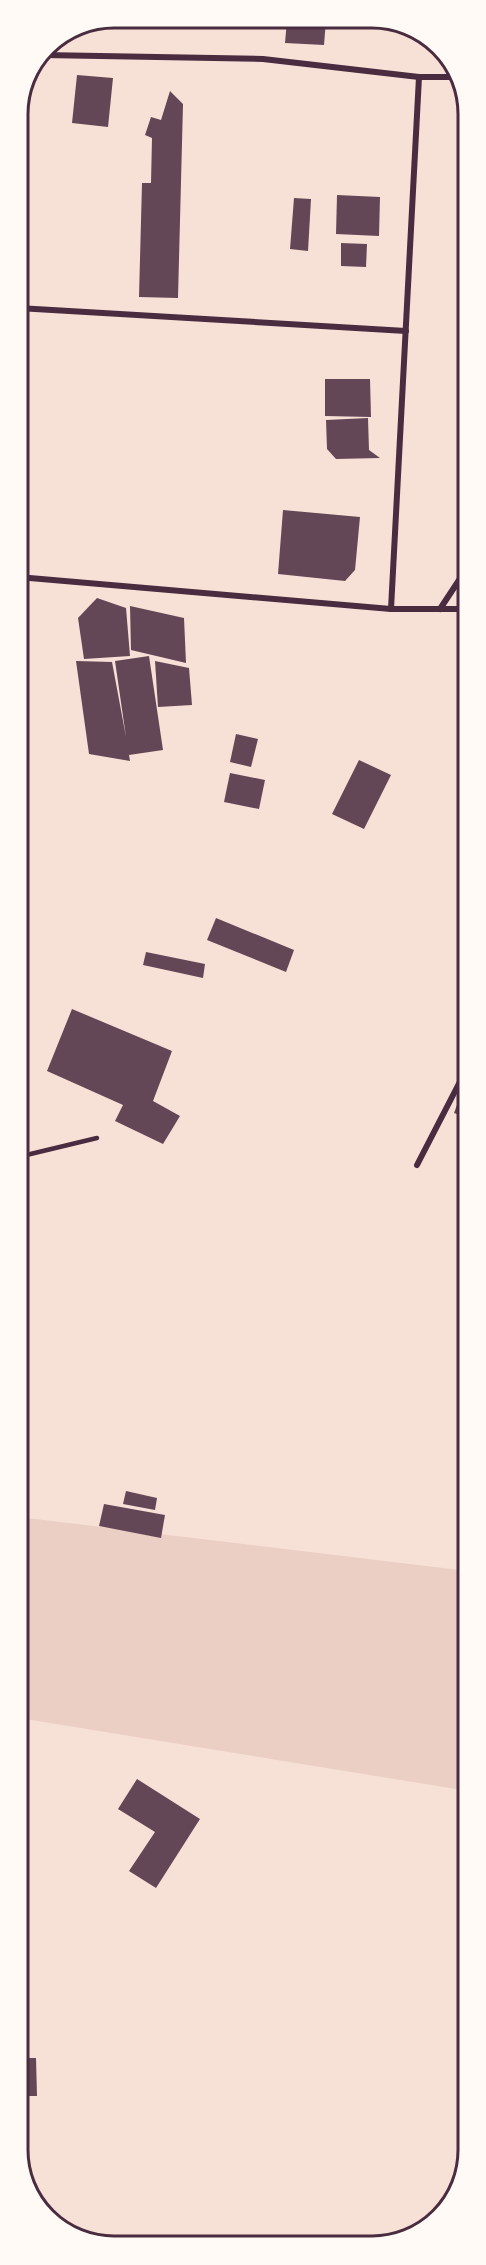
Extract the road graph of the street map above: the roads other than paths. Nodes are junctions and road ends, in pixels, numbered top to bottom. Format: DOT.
graph roads {
  1 [pos="53,55"];
  2 [pos="418,77"];
  3 [pos="449,77"];
  4 [pos="29,309"];
  5 [pos="406,331"];
  6 [pos="29,578"];
  7 [pos="458,582"];
  8 [pos="391,609"];
  9 [pos="440,609"];
  10 [pos="458,609"];
  11 [pos="458,1088"];
  12 [pos="97,1138"];
  13 [pos="28,1154"];
  14 [pos="417,1165"];
  1 -- 2 [label="street"];
  2 -- 3 [label="street"];
  2 -- 5 [label="street"];
  4 -- 5 [label="street"];
  5 -- 8 [label="street"];
  6 -- 8 [label="street"];
  7 -- 9 [label="street"];
  8 -- 9 [label="street"];
  9 -- 10 [label="street"];
  11 -- 14 [label="street"];
  12 -- 13 [label="lane"];
}
